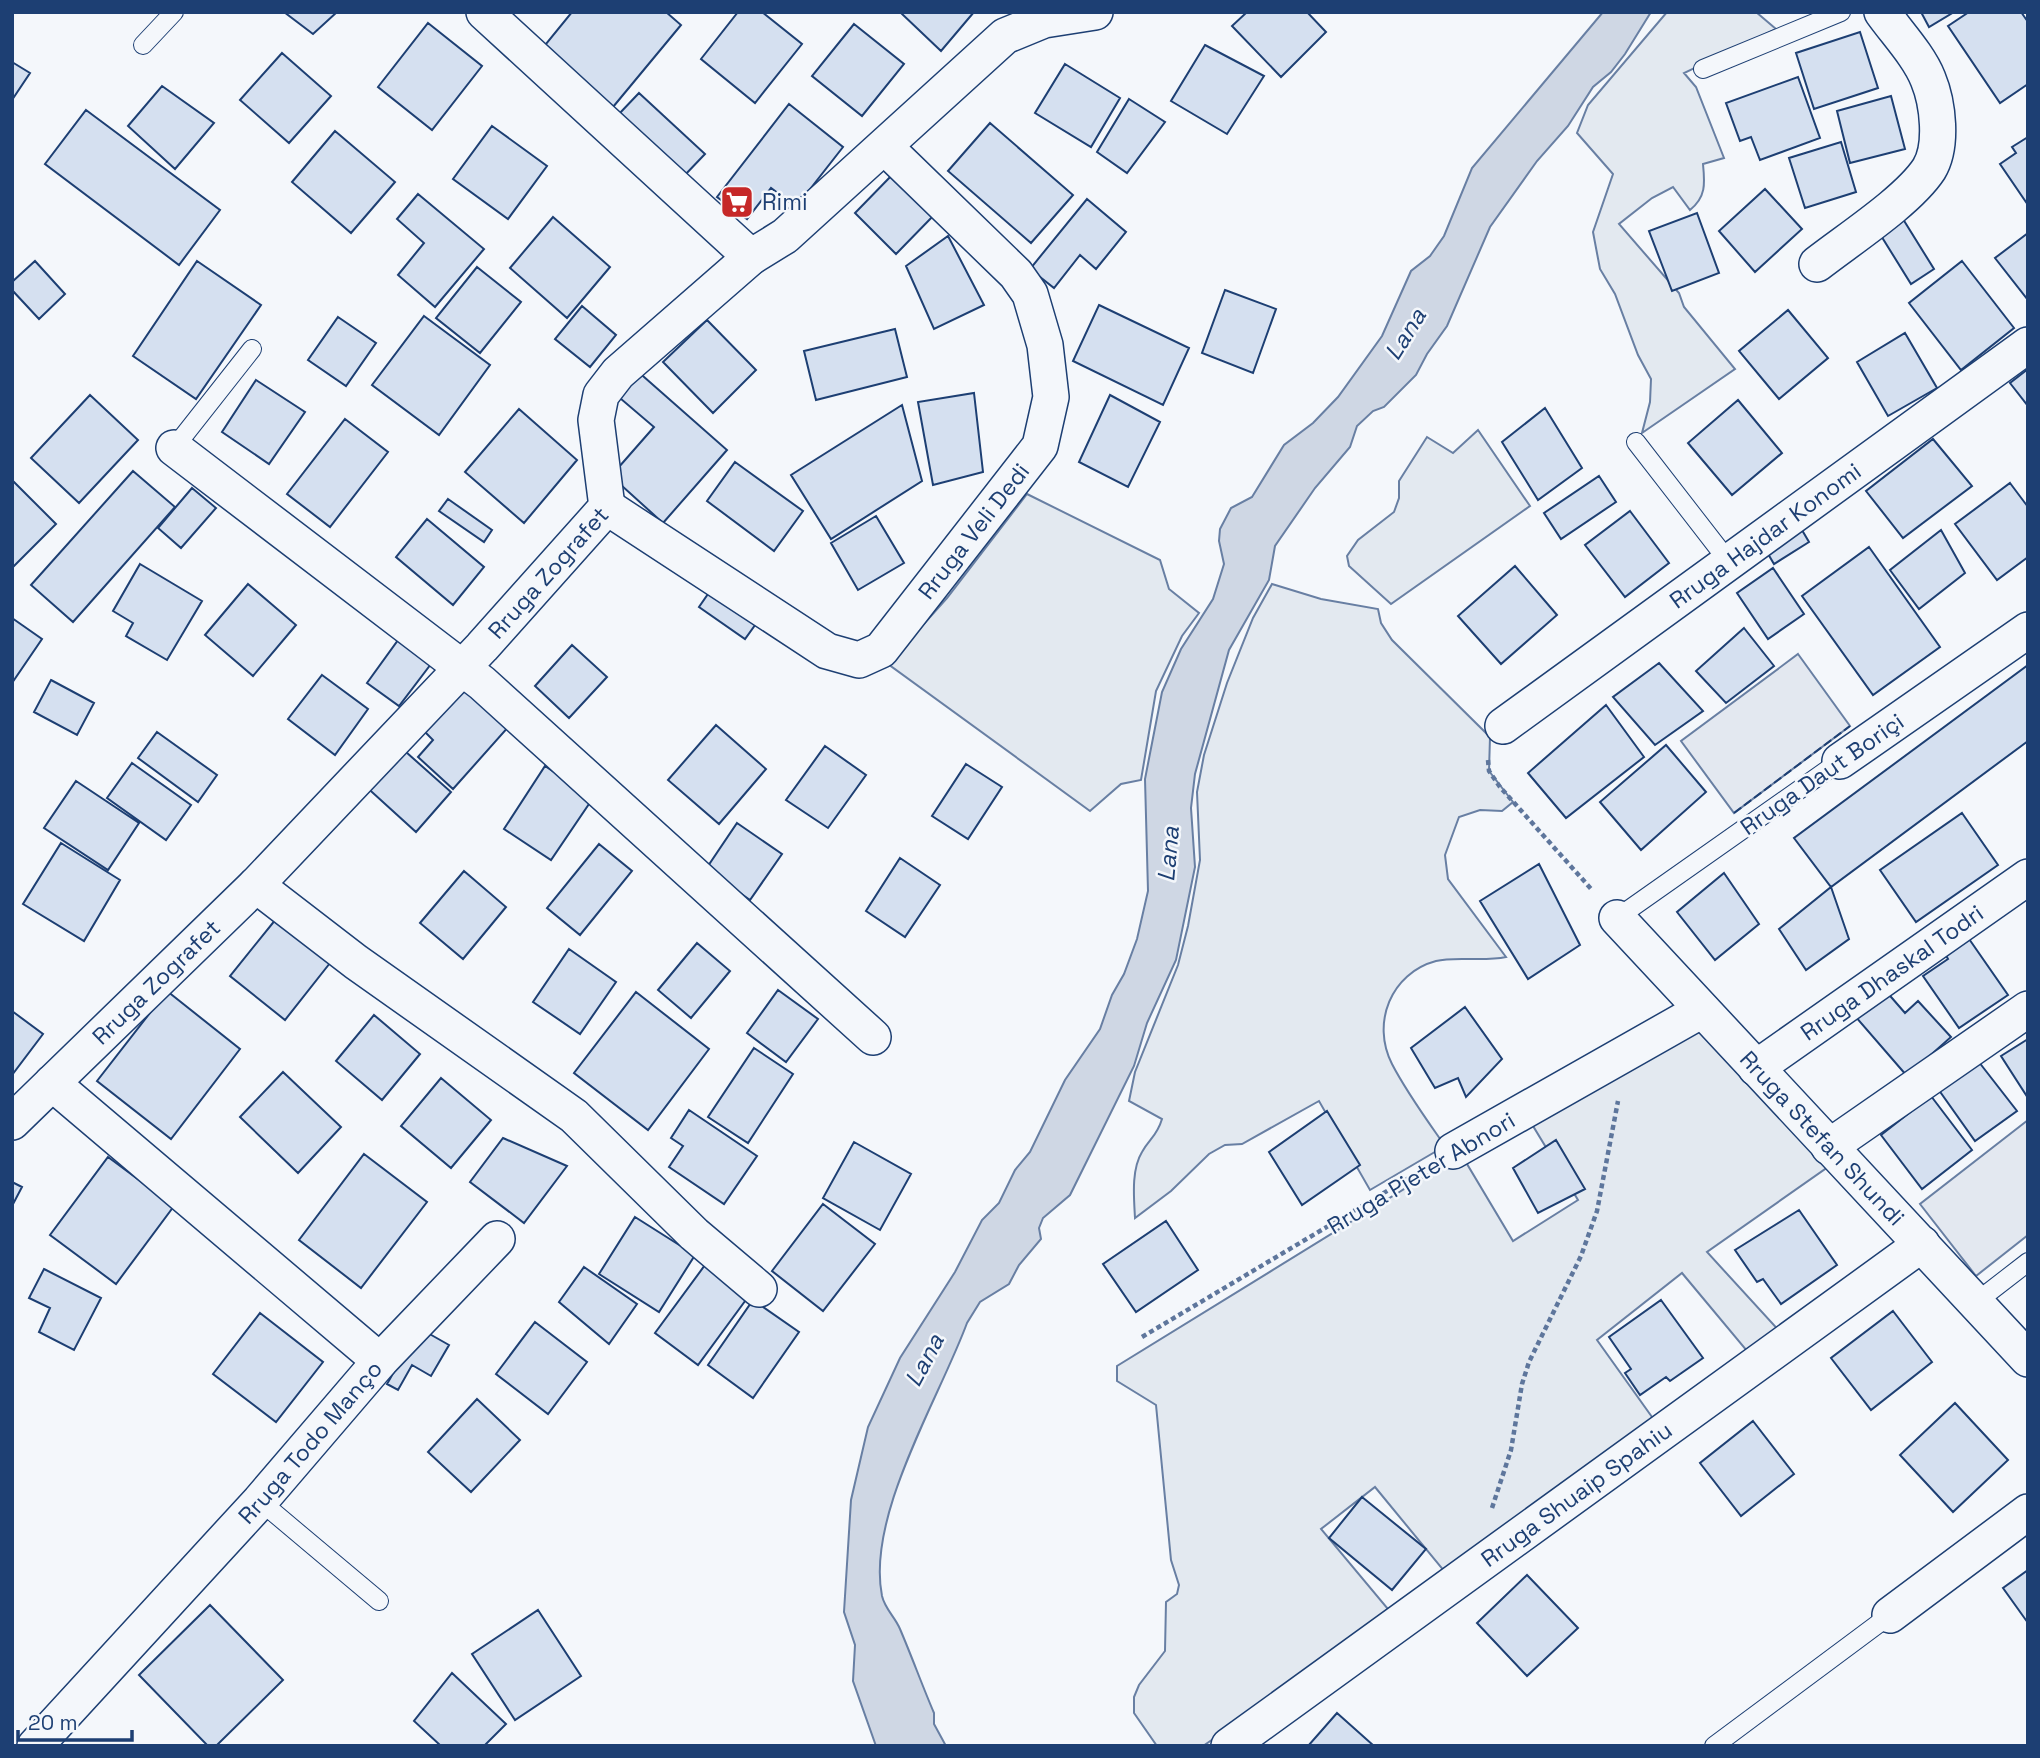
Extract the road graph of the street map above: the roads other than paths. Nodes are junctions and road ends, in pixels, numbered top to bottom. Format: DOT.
graph roads {
  1 [pos="174,12"];
  2 [pos="484,12"];
  3 [pos="1095,12"];
  4 [pos="1841,12"];
  5 [pos="1882,12"];
  6 [pos="143,45"];
  7 [pos="1703,69"];
  8 [pos="885,147"];
  9 [pos="751,257"];
  10 [pos="1818,264"];
  11 [pos="2028,345"];
  12 [pos="251,349"];
  13 [pos="1636,442"];
  14 [pos="174,448"];
  15 [pos="607,507"];
  16 [pos="1729,562"];
  17 [pos="2028,630"];
  18 [pos="462,668"];
  19 [pos="1503,726"];
  20 [pos="1840,761"];
  21 [pos="2028,877"];
  22 [pos="256,885"];
  23 [pos="1617,918"];
  24 [pos="2028,1009"];
  25 [pos="1702,1010"];
  26 [pos="873,1037"];
  27 [pos="1756,1068"];
  28 [pos="52,1083"];
  29 [pos="12,1122"];
  30 [pos="1829,1147"];
  31 [pos="1453,1151"];
  32 [pos="497,1239"];
  33 [pos="1922,1244"];
  34 [pos="2028,1262"];
  35 [pos="759,1289"];
  36 [pos="1975,1303"];
  37 [pos="2028,1359"];
  38 [pos="380,1361"];
  39 [pos="260,1501"];
  40 [pos="2028,1512"];
  41 [pos="379,1601"];
  42 [pos="1890,1615"];
  43 [pos="35,1746"];
  44 [pos="1229,1746"];
  45 [pos="1714,1746"];
  1 -- 6 [label="lane"];
  2 -- 9 [label="street"];
  3 -- 8 [label="street"];
  4 -- 7 [label="lane"];
  5 -- 10 [label="street"];
  8 -- 9 [label="street"];
  8 -- 15 [label="street, Rruga Veli Dedi"];
  9 -- 15 [label="street, Rruga Zografet"];
  11 -- 16 [label="street, Rruga Hajdar Konomi"];
  12 -- 14 [label="lane"];
  13 -- 16 [label="lane"];
  14 -- 18 [label="street"];
  15 -- 18 [label="street, Rruga Zografet"];
  16 -- 19 [label="street, Rruga Hajdar Konomi"];
  17 -- 20 [label="street, Rruga Daut Boriçi"];
  18 -- 22 [label="street, Rruga Zografet"];
  18 -- 26 [label="street"];
  20 -- 23 [label="lane, Rruga Daut Boriçi"];
  21 -- 27 [label="street, Rruga Dhaskal Todri"];
  22 -- 28 [label="street, Rruga Zografet"];
  22 -- 35 [label="street"];
  23 -- 25 [label="street, Rruga Stefan Shundi"];
  24 -- 30 [label="street"];
  25 -- 27 [label="street, Rruga Stefan Shundi"];
  25 -- 31 [label="street, Rruga Pjeter Abnori"];
  27 -- 30 [label="street, Rruga Stefan Shundi"];
  28 -- 29 [label="street, Rruga Zografet"];
  28 -- 38 [label="street, Rruga Todo Manço"];
  30 -- 33 [label="street, Rruga Stefan Shundi"];
  32 -- 38 [label="street"];
  33 -- 36 [label="street, Rruga Stefan Shundi"];
  33 -- 44 [label="street, Rruga Shuaip Spahiu"];
  34 -- 36 [label="lane"];
  36 -- 37 [label="street, Rruga Stefan Shundi"];
  38 -- 39 [label="street, Rruga Todo Manço"];
  39 -- 41 [label="lane"];
  39 -- 43 [label="street, Rruga Todo Manço"];
  40 -- 42 [label="street"];
  42 -- 45 [label="lane"];
}
